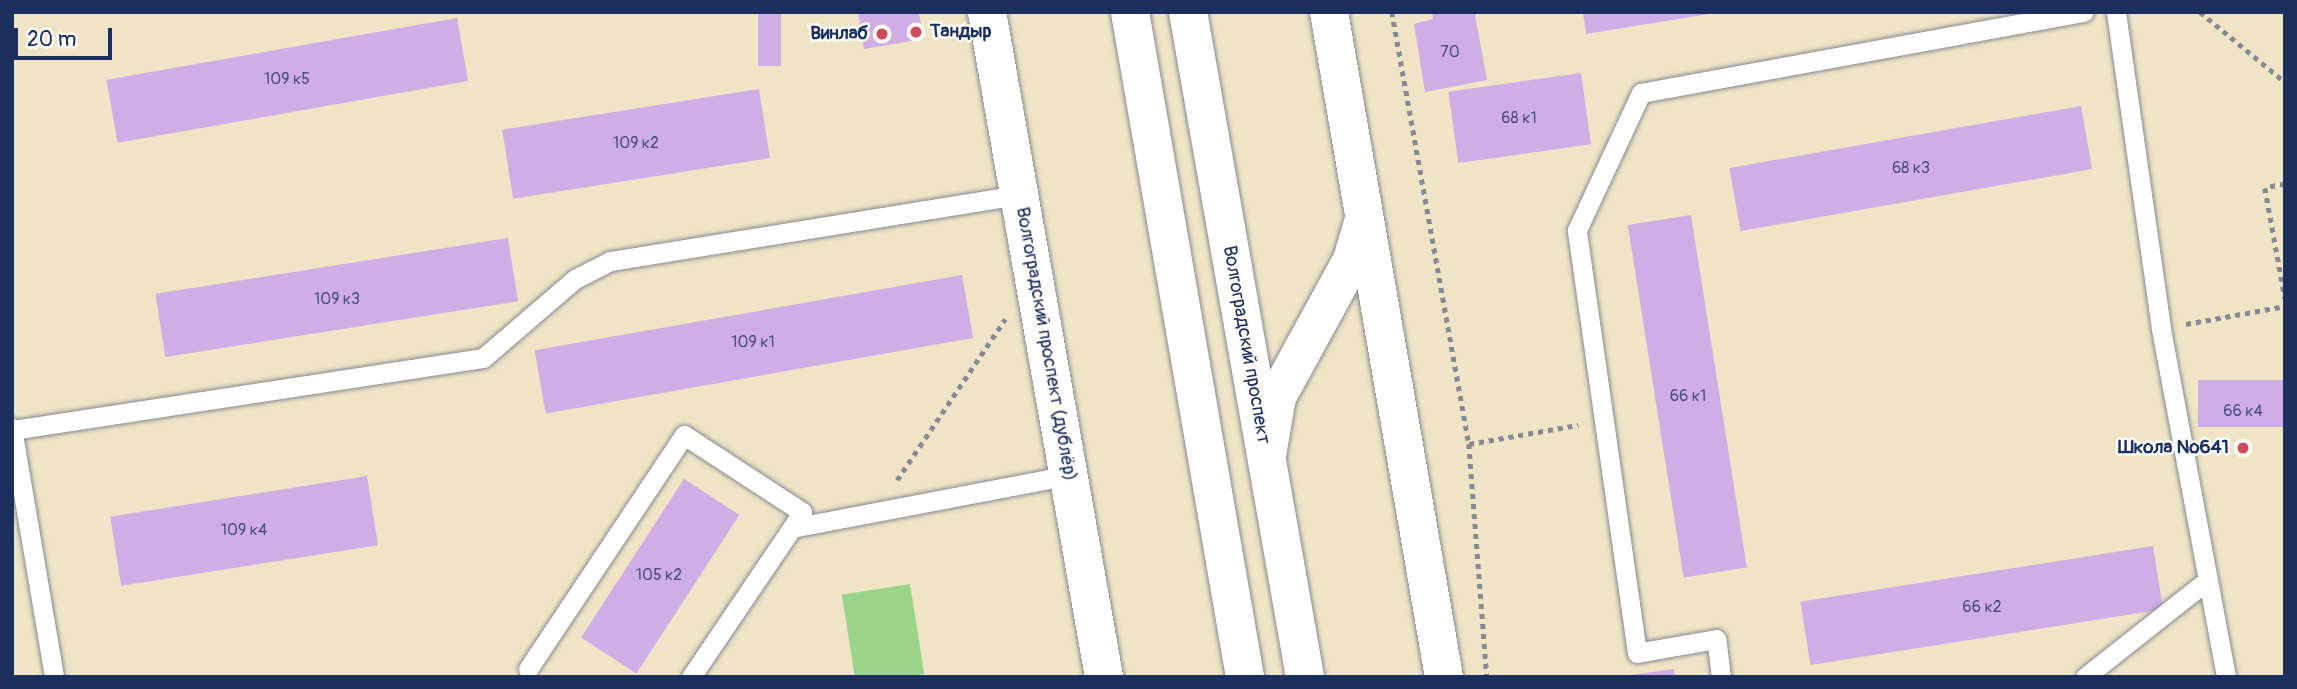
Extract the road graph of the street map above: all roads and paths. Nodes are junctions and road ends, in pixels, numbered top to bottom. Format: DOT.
graph roads {
  1 [pos="987,12"];
  2 [pos="1130,12"];
  3 [pos="1188,12"];
  4 [pos="1329,12"];
  5 [pos="1392,12"];
  6 [pos="2084,12"];
  7 [pos="2200,12"];
  8 [pos="2111,14"];
  9 [pos="2285,82"];
  10 [pos="2285,184"];
  11 [pos="1019,195"];
  12 [pos="1365,213"];
  13 [pos="2285,298"];
  14 [pos="2285,306"];
  15 [pos="1007,315"];
  16 [pos="2161,329"];
  17 [pos="1604,421"];
  18 [pos="12,429"];
  19 [pos="1469,444"];
  20 [pos="1266,460"];
  21 [pos="1069,475"];
  22 [pos="875,512"];
  23 [pos="792,528"];
  24 [pos="2204,583"];
  25 [pos="528,669"];
  26 [pos="54,677"];
  27 [pos="691,677"];
  28 [pos="1104,677"];
  29 [pos="1245,677"];
  30 [pos="1305,677"];
  31 [pos="1444,677"];
  32 [pos="1487,677"];
  33 [pos="1721,677"];
  34 [pos="2085,677"];
  35 [pos="2226,677"];
  1 -- 11 [label="street, Волгоградский проспект (дублёр)"];
  2 -- 29 [label="street"];
  3 -- 20 [label="street, Волгоградский проспект"];
  4 -- 12 [label="street"];
  5 -- 19 [label="path"];
  6 -- 17 [label="lane"];
  7 -- 9 [label="path"];
  8 -- 16 [label="lane"];
  10 -- 13 [label="path"];
  11 -- 18 [label="lane"];
  11 -- 21 [label="street, Волгоградский проспект (дублёр)"];
  12 -- 20 [label="street"];
  12 -- 31 [label="street"];
  14 -- 16 [label="path"];
  15 -- 22 [label="path"];
  16 -- 24 [label="lane"];
  17 -- 19 [label="path"];
  17 -- 33 [label="lane"];
  18 -- 26 [label="lane"];
  19 -- 32 [label="path"];
  20 -- 30 [label="street, Волгоградский проспект"];
  21 -- 22 [label="lane"];
  21 -- 28 [label="street, Волгоградский проспект (дублёр)"];
  22 -- 23 [label="lane"];
  23 -- 25 [label="lane"];
  23 -- 27 [label="lane"];
  24 -- 34 [label="lane"];
  24 -- 35 [label="lane"];
}
